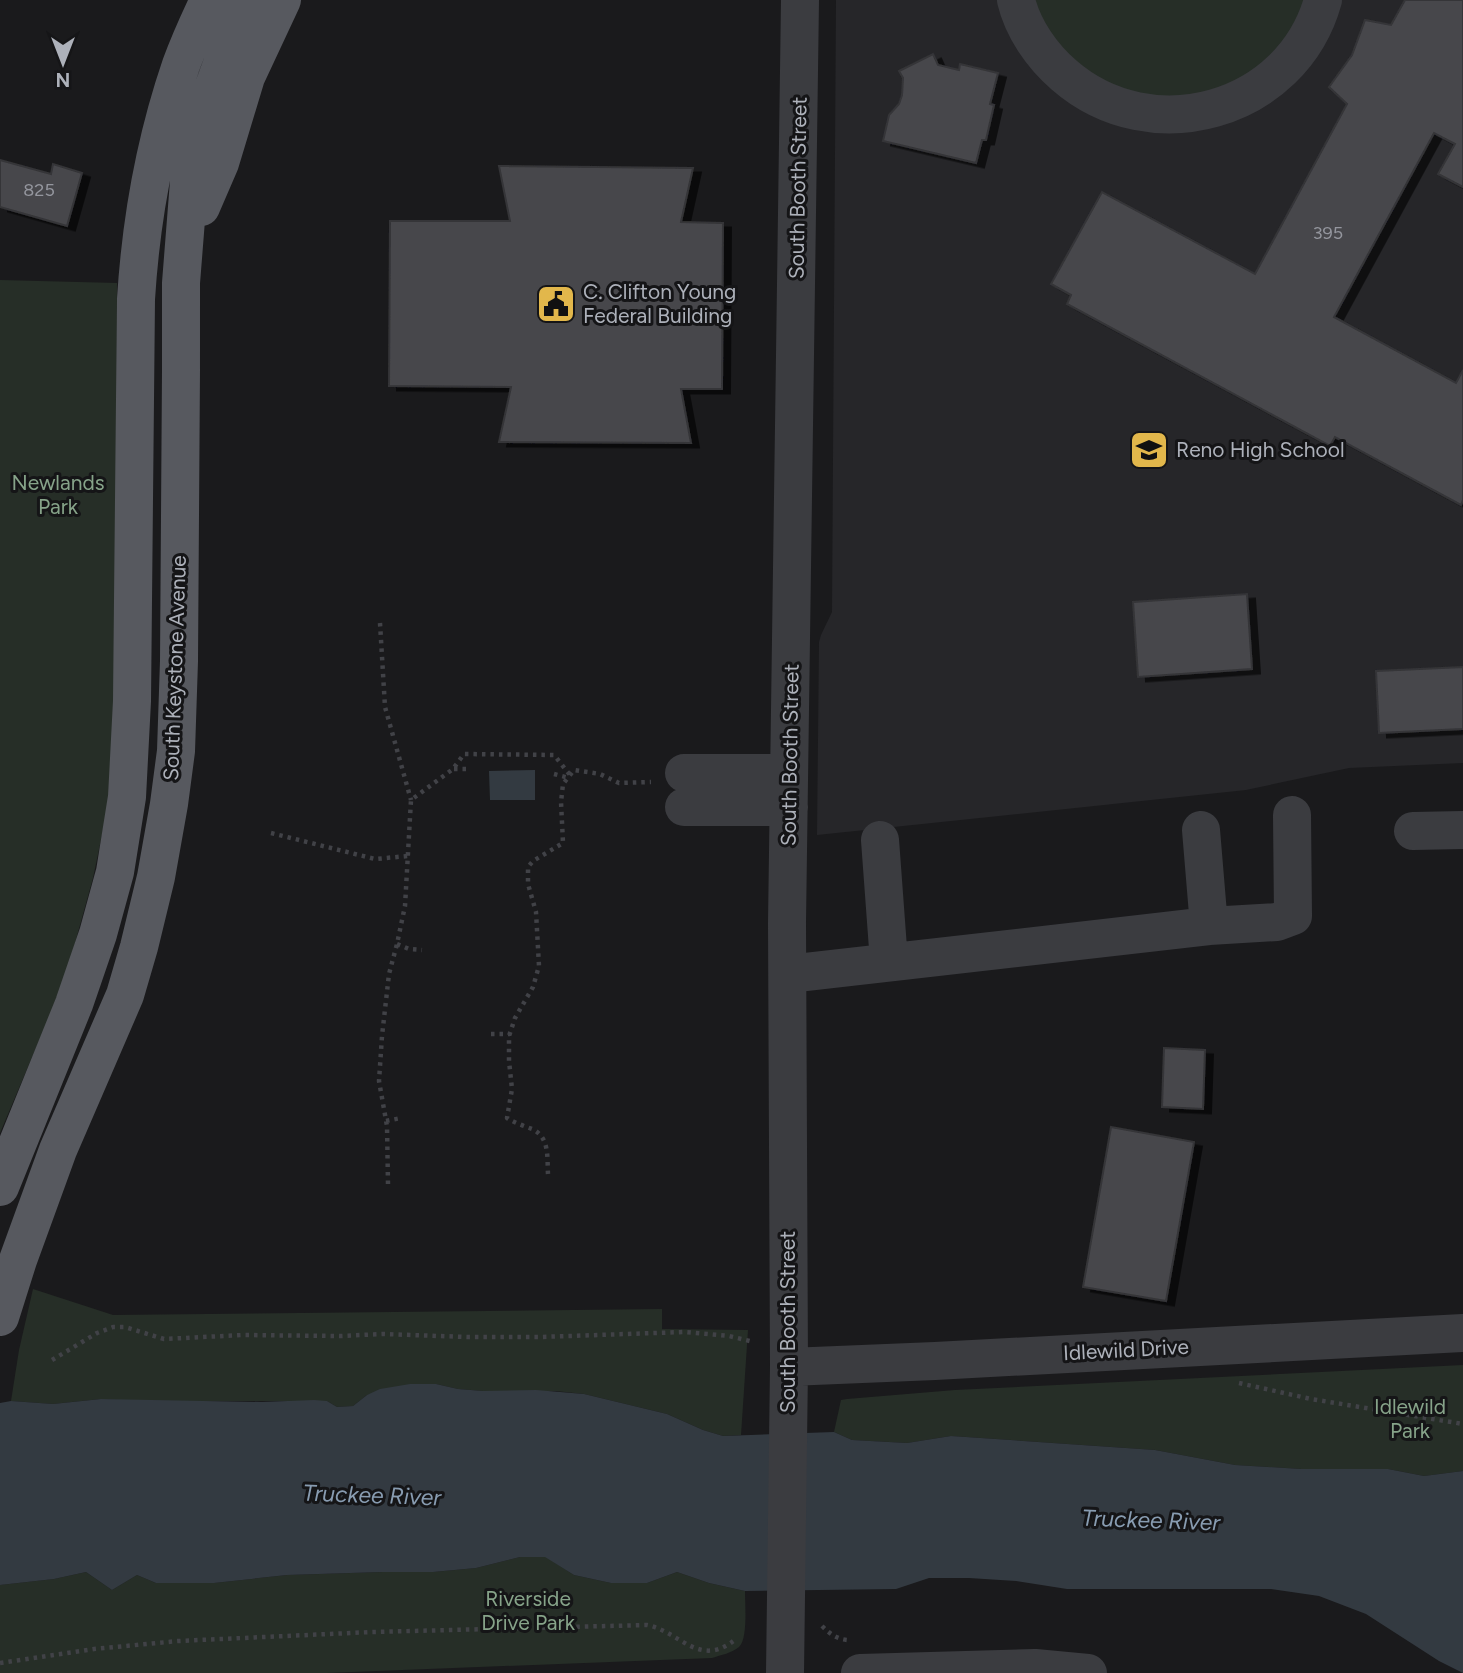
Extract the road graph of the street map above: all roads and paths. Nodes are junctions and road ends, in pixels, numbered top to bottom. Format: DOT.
graph roads {
  1 [pos="209,0"];
  2 [pos="249,0"];
  3 [pos="282,0"];
  4 [pos="800,0"];
  5 [pos="1016,0"];
  6 [pos="1323,0"];
  7 [pos="182,258"];
  8 [pos="380,622"];
  9 [pos="453,769"];
  10 [pos="468,769"];
  11 [pos="554,774"];
  12 [pos="569,776"];
  13 [pos="675,787"];
  14 [pos="789,790"];
  15 [pos="411,800"];
  16 [pos="1292,815"];
  17 [pos="1201,830"];
  18 [pos="1463,830"];
  19 [pos="1413,831"];
  20 [pos="271,833"];
  21 [pos="880,839"];
  22 [pos="408,856"];
  23 [pos="1209,926"];
  24 [pos="397,944"];
  25 [pos="422,950"];
  26 [pos="888,962"];
  27 [pos="788,974"];
  28 [pos="491,1034"];
  29 [pos="510,1034"];
  30 [pos="401,1118"];
  31 [pos="386,1121"];
  32 [pos="548,1174"];
  33 [pos="388,1184"];
  34 [pos="0,1187"];
  35 [pos="0,1317"];
  36 [pos="1463,1332"];
  37 [pos="755,1343"];
  38 [pos="52,1360"];
  39 [pos="1231,1381"];
  40 [pos="789,1382"];
  41 [pos="1463,1424"];
  42 [pos="737,1639"];
  43 [pos="785,1655"];
  44 [pos="0,1663"];
  45 [pos="1035,1671"];
  46 [pos="860,1673"];
  47 [pos="1088,1673"];
  1 -- 34 [label="main road, South Keystone Avenue"];
  2 -- 7 [label="main road, South Keystone Avenue"];
  3 -- 7 [label="main road"];
  4 -- 14 [label="street, South Booth Street"];
  5 -- 6 [label="street"];
  7 -- 35 [label="main road, South Keystone Avenue"];
  8 -- 15 [label="path"];
  9 -- 10 [label="path"];
  9 -- 12 [label="path"];
  9 -- 15 [label="path"];
  11 -- 12 [label="path"];
  12 -- 13 [label="path"];
  12 -- 29 [label="path"];
  13 -- 14 [label="street"];
  14 -- 27 [label="street, South Booth Street"];
  15 -- 22 [label="path"];
  16 -- 23 [label="street"];
  17 -- 23 [label="street"];
  18 -- 19 [label="street"];
  20 -- 22 [label="path"];
  21 -- 26 [label="street"];
  22 -- 24 [label="path"];
  23 -- 26 [label="street"];
  24 -- 25 [label="path"];
  24 -- 31 [label="path"];
  26 -- 27 [label="street"];
  27 -- 40 [label="street, South Booth Street"];
  28 -- 29 [label="path"];
  29 -- 32 [label="path"];
  30 -- 31 [label="path"];
  31 -- 33 [label="path"];
  36 -- 40 [label="street, Idlewild Drive"];
  37 -- 38 [label="path"];
  39 -- 41 [label="path"];
  40 -- 43 [label="street, South Booth Street"];
  42 -- 44 [label="path"];
  45 -- 46 [label="street"];
  45 -- 47 [label="street"];
}
